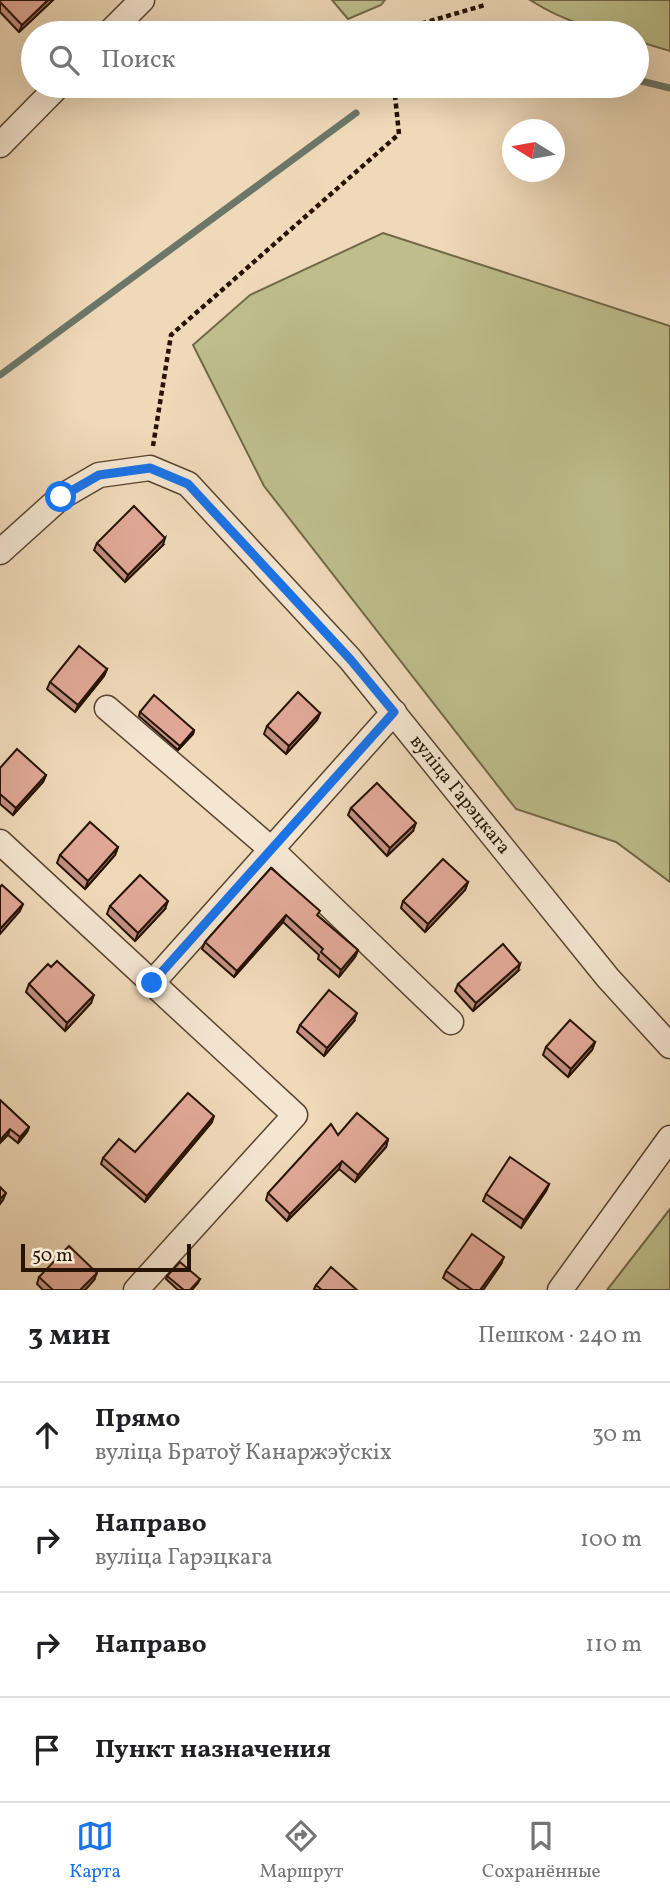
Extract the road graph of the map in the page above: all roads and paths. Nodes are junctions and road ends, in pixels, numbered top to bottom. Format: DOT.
graph roads {
  1 [pos="142,0"];
  2 [pos="485,5"];
  3 [pos="121,21"];
  4 [pos="430,21"];
  5 [pos="46,98"];
  6 [pos="395,98"];
  7 [pos="0,145"];
  8 [pos="150,468"];
  9 [pos="0,552"];
  10 [pos="107,708"];
  11 [pos="394,712"];
  12 [pos="0,842"];
  13 [pos="271,849"];
  14 [pos="152,983"];
  15 [pos="451,1022"];
  16 [pos="670,1046"];
  17 [pos="670,1138"];
  18 [pos="136,1290"];
  19 [pos="560,1290"];
  1 -- 3 [label="street"];
  2 -- 4 [label="path"];
  5 -- 7 [label="street"];
  6 -- 8 [label="path"];
  8 -- 9 [label="street"];
  8 -- 11 [label="street, вуліца Гарэцкага"];
  10 -- 13 [label="street"];
  11 -- 13 [label="street"];
  11 -- 16 [label="street, вуліца Гарэцкага"];
  12 -- 14 [label="street"];
  13 -- 14 [label="street"];
  13 -- 15 [label="street"];
  14 -- 18 [label="street"];
  17 -- 19 [label="street"];
}
